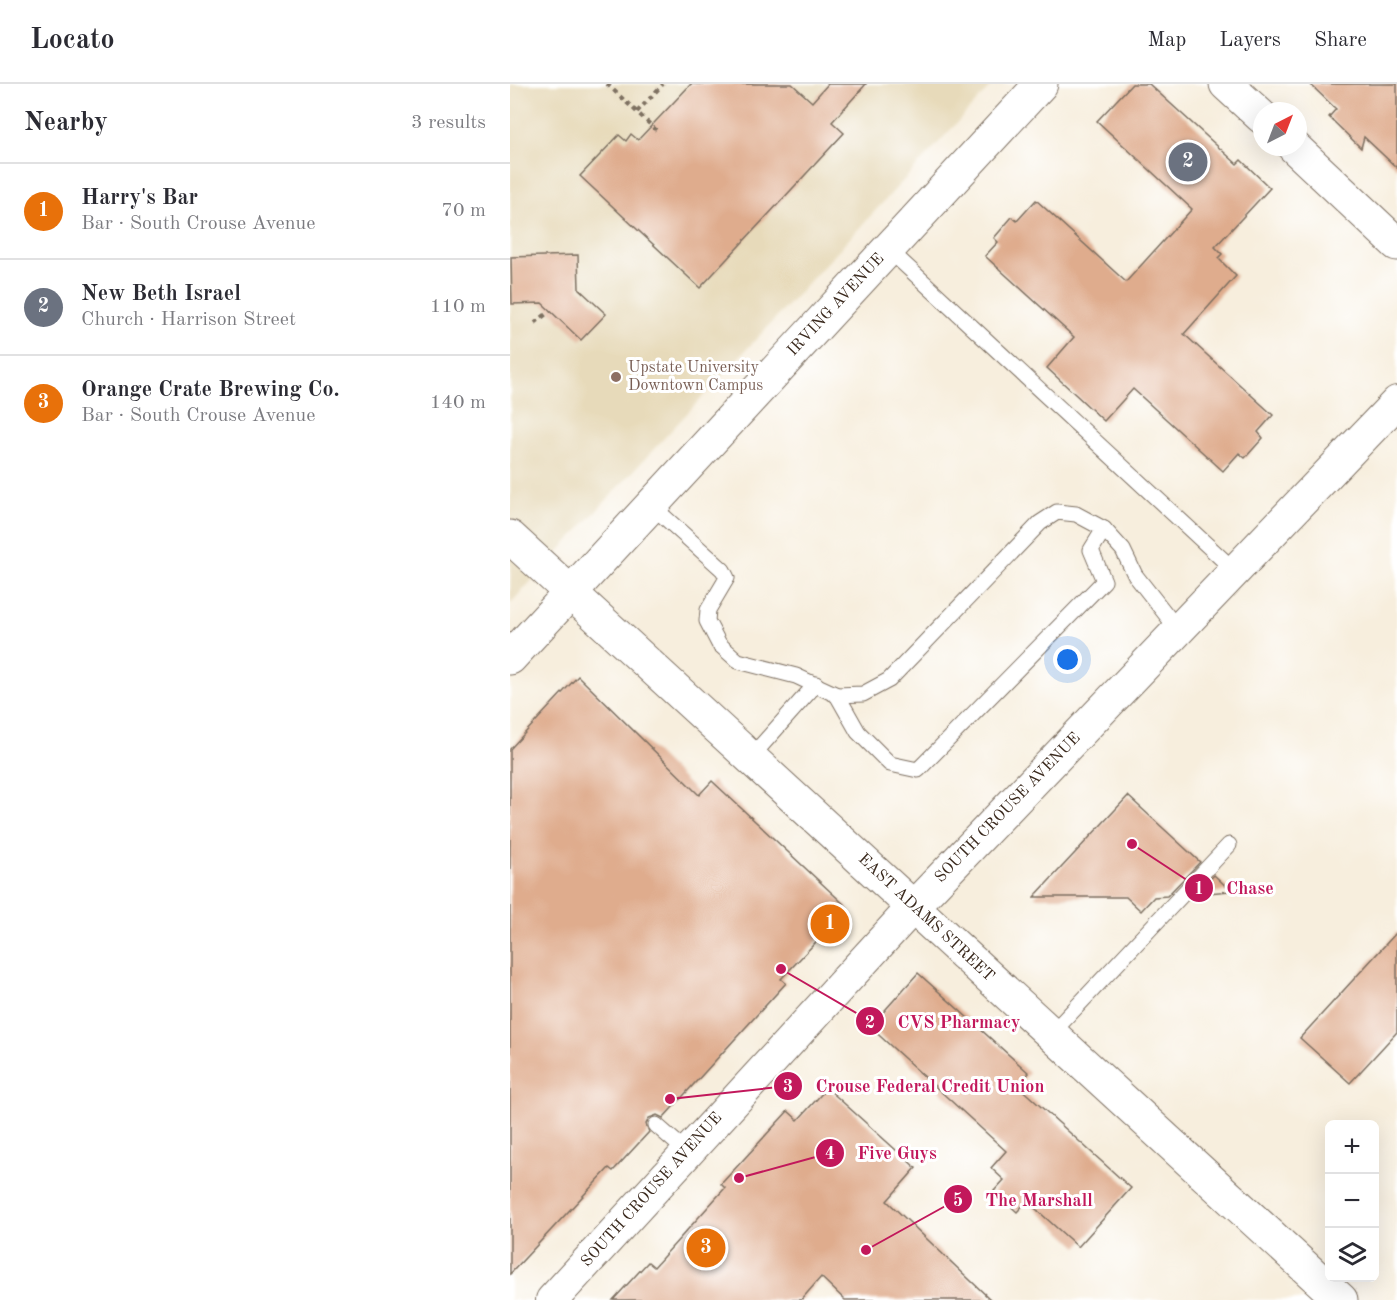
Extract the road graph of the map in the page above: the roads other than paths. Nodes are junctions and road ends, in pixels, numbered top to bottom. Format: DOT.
graph roads {
  1 [pos="1041,84"];
  2 [pos="1226,84"];
  3 [pos="1253,109"];
  4 [pos="1304,156"];
  5 [pos="1397,244"];
  6 [pos="888,249"];
  7 [pos="1397,402"];
  8 [pos="651,505"];
  9 [pos="1104,530"];
  10 [pos="510,537"];
  11 [pos="1235,572"];
  12 [pos="570,591"];
  13 [pos="1179,631"];
  14 [pos="510,658"];
  15 [pos="816,684"];
  16 [pos="837,695"];
  17 [pos="751,757"];
  18 [pos="1228,845"];
  19 [pos="914,906"];
  20 [pos="1051,1034"];
  21 [pos="656,1125"];
  22 [pos="687,1152"];
  23 [pos="552,1300"];
  24 [pos="1341,1300"];
  1 -- 6 [label="street, IRVING AVENUE"];
  2 -- 3 [label="street"];
  4 -- 5 [label="street"];
  6 -- 8 [label="street, IRVING AVENUE"];
  6 -- 11 [label="lane"];
  7 -- 11 [label="street, SOUTH CROUSE AVENUE"];
  8 -- 12 [label="street, IRVING AVENUE"];
  8 -- 15 [label="lane"];
  9 -- 13 [label="lane"];
  9 -- 16 [label="lane"];
  9 -- 16 [label="lane"];
  10 -- 12 [label="street, EAST ADAMS STREET"];
  11 -- 13 [label="street, SOUTH CROUSE AVENUE"];
  12 -- 14 [label="street, IRVING AVENUE"];
  12 -- 17 [label="street, EAST ADAMS STREET"];
  13 -- 19 [label="street, SOUTH CROUSE AVENUE"];
  15 -- 16 [label="lane"];
  15 -- 17 [label="lane"];
  17 -- 19 [label="street, EAST ADAMS STREET"];
  18 -- 20 [label="lane"];
  19 -- 20 [label="street, EAST ADAMS STREET"];
  19 -- 22 [label="street, SOUTH CROUSE AVENUE"];
  20 -- 24 [label="street, EAST ADAMS STREET"];
  21 -- 22 [label="lane"];
  22 -- 23 [label="street, SOUTH CROUSE AVENUE"];
}
